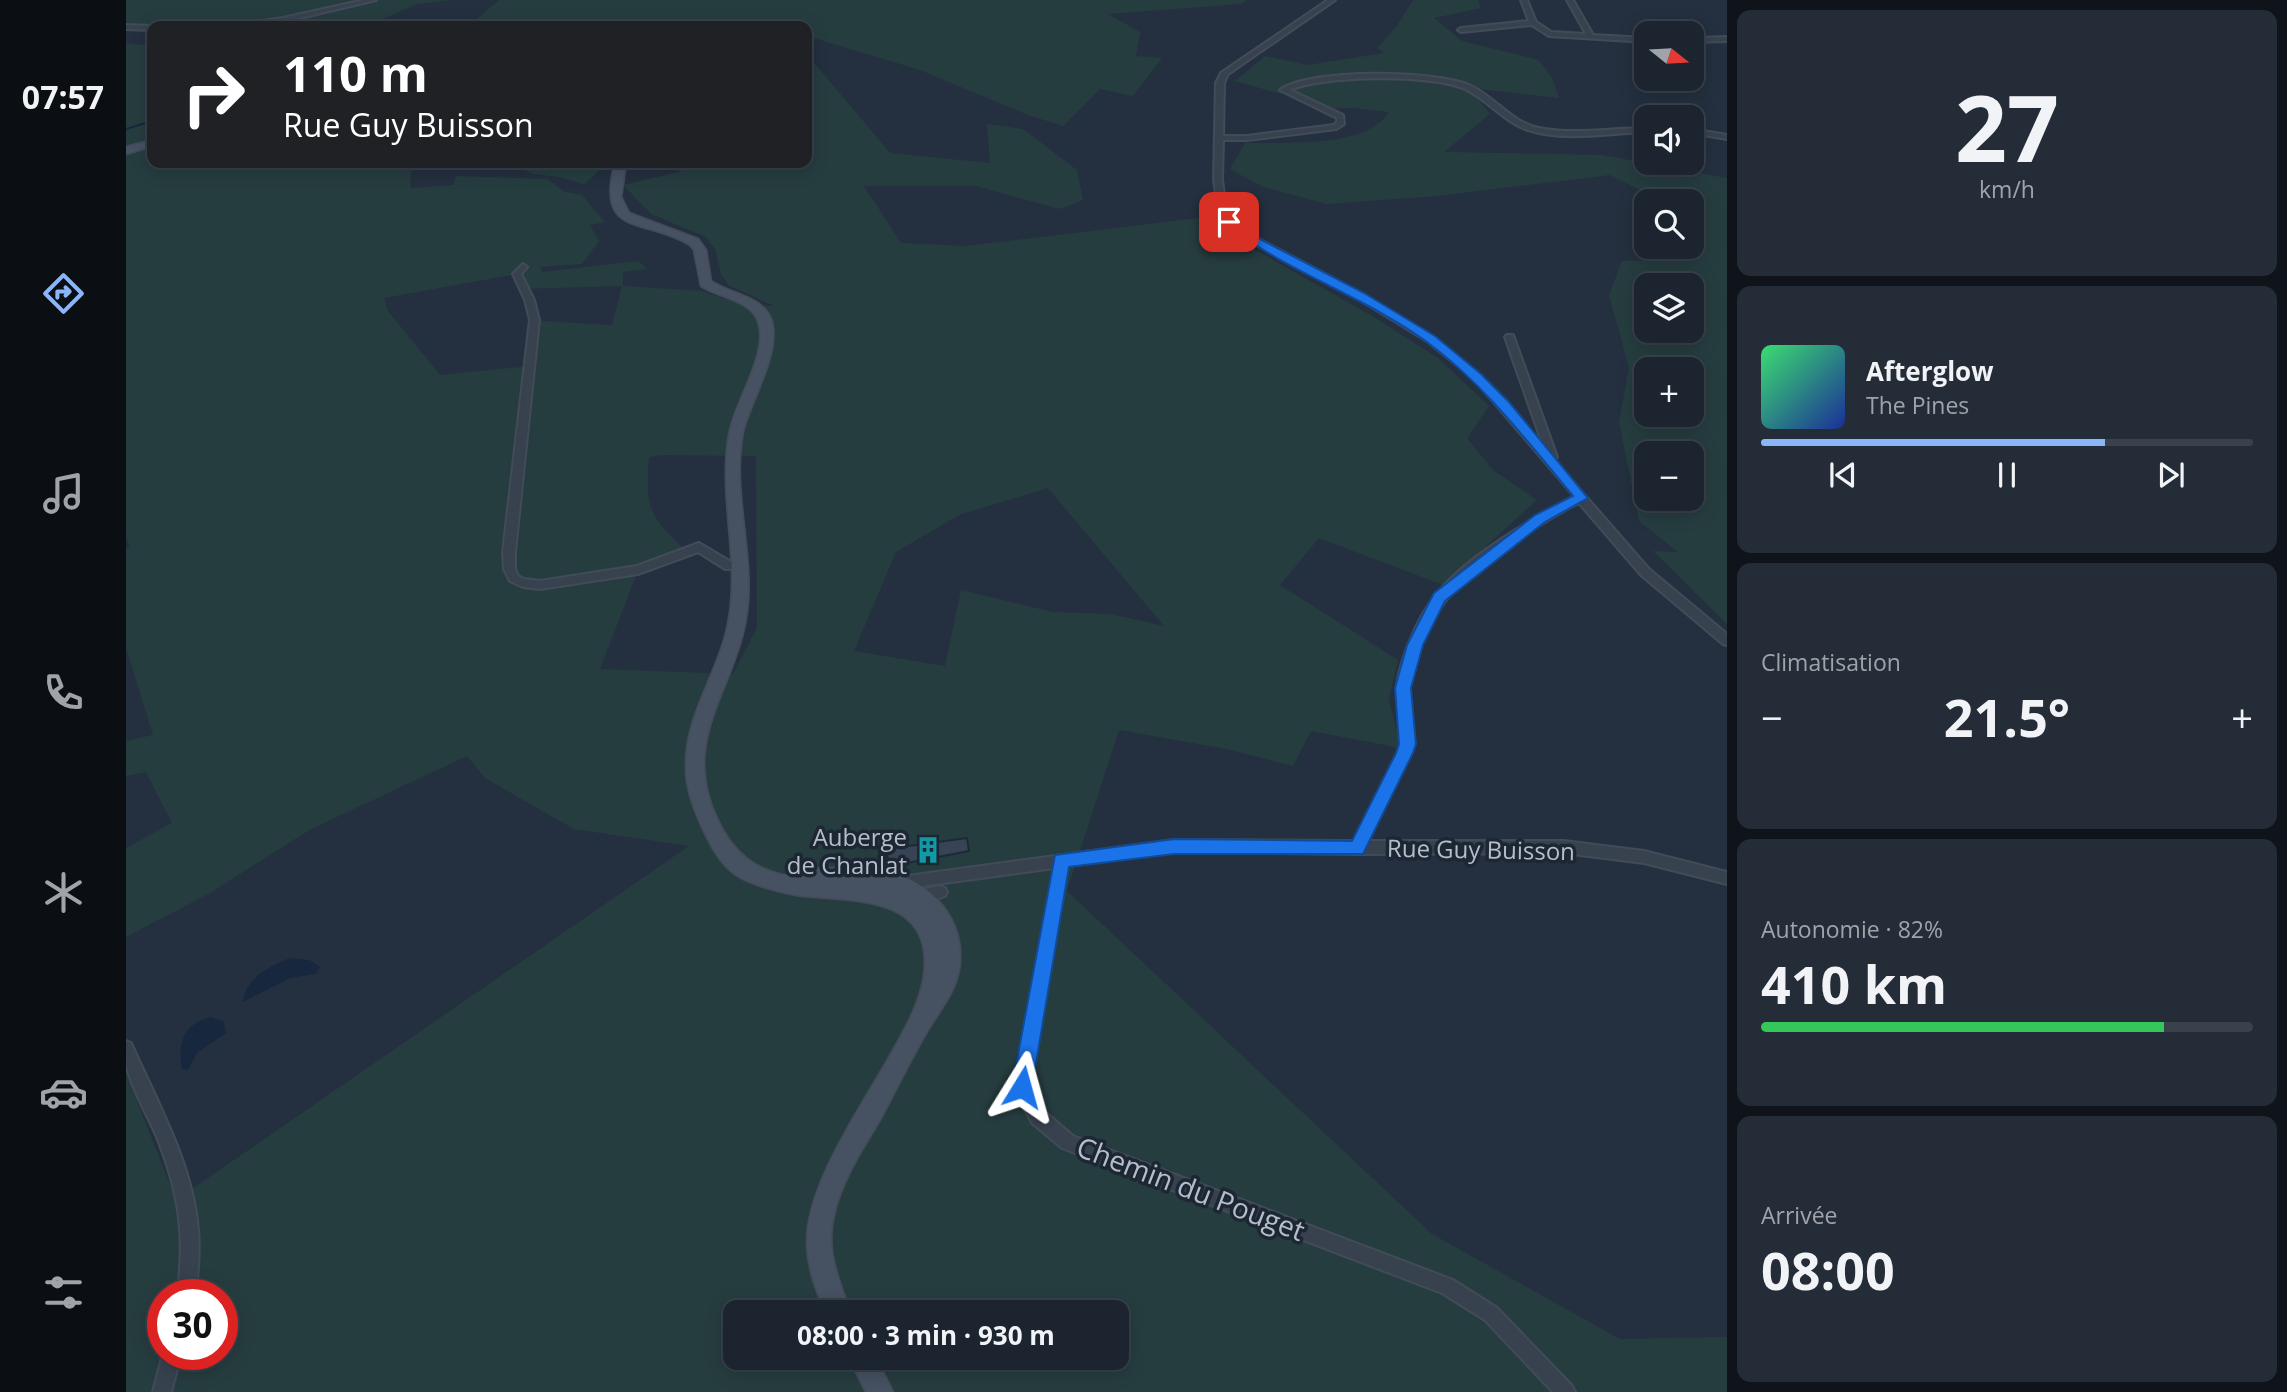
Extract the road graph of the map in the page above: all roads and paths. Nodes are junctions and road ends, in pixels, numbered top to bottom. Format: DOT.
graph roads {
  1 [pos="373,0"];
  2 [pos="1332,0"];
  3 [pos="1524,0"];
  4 [pos="1570,0"];
  5 [pos="274,21"];
  6 [pos="1533,23"];
  7 [pos="126,27"];
  8 [pos="147,28"];
  9 [pos="1461,30"];
  10 [pos="1590,36"];
  11 [pos="1634,39"];
  12 [pos="1727,39"];
  13 [pos="1704,40"];
  14 [pos="1715,40"];
  15 [pos="1727,50"];
  16 [pos="1634,130"];
  17 [pos="1704,133"];
  18 [pos="1727,137"];
  19 [pos="1219,138"];
  20 [pos="147,145"];
  21 [pos="126,151"];
  22 [pos="619,168"];
  23 [pos="523,267"];
  24 [pos="1510,337"];
  25 [pos="1556,467"];
  26 [pos="1581,498"];
  27 [pos="740,566"];
  28 [pos="1727,641"];
  29 [pos="1357,848"];
  30 [pos="730,856"];
  31 [pos="1062,860"];
  32 [pos="1727,878"];
  33 [pos="919,893"];
  34 [pos="923,1018"];
  35 [pos="126,1048"];
  36 [pos="188,1279"];
  37 [pos="832,1300"];
  38 [pos="168,1370"];
  39 [pos="868,1370"];
  40 [pos="162,1392"];
  41 [pos="880,1392"];
  42 [pos="1566,1392"];
  1 -- 5 [label="street"];
  2 -- 19 [label="street"];
  3 -- 6 [label="street"];
  4 -- 10 [label="street"];
  6 -- 9 [label="street"];
  6 -- 10 [label="street"];
  7 -- 8 [label="street"];
  10 -- 11 [label="street"];
  12 -- 14 [label="street"];
  13 -- 14 [label="street"];
  14 -- 15 [label="street"];
  16 -- 19 [label="street"];
  17 -- 18 [label="street"];
  19 -- 25 [label="street"];
  20 -- 21 [label="main road"];
  22 -- 27 [label="main road"];
  23 -- 27 [label="street"];
  24 -- 25 [label="street"];
  25 -- 26 [label="street"];
  26 -- 28 [label="street"];
  26 -- 29 [label="street"];
  27 -- 30 [label="main road"];
  29 -- 31 [label="street, Rue Guy Buisson"];
  29 -- 32 [label="street, Rue Guy Buisson"];
  30 -- 33 [label="main road"];
  30 -- 33 [label="main road"];
  31 -- 33 [label="street, Rue Guy Buisson"];
  31 -- 42 [label="street, Chemin du Pouget"];
  33 -- 34 [label="main road"];
  33 -- 34 [label="main road"];
  34 -- 37 [label="main road"];
  35 -- 36 [label="street"];
  38 -- 40 [label="street"];
  39 -- 41 [label="main road"];
}
